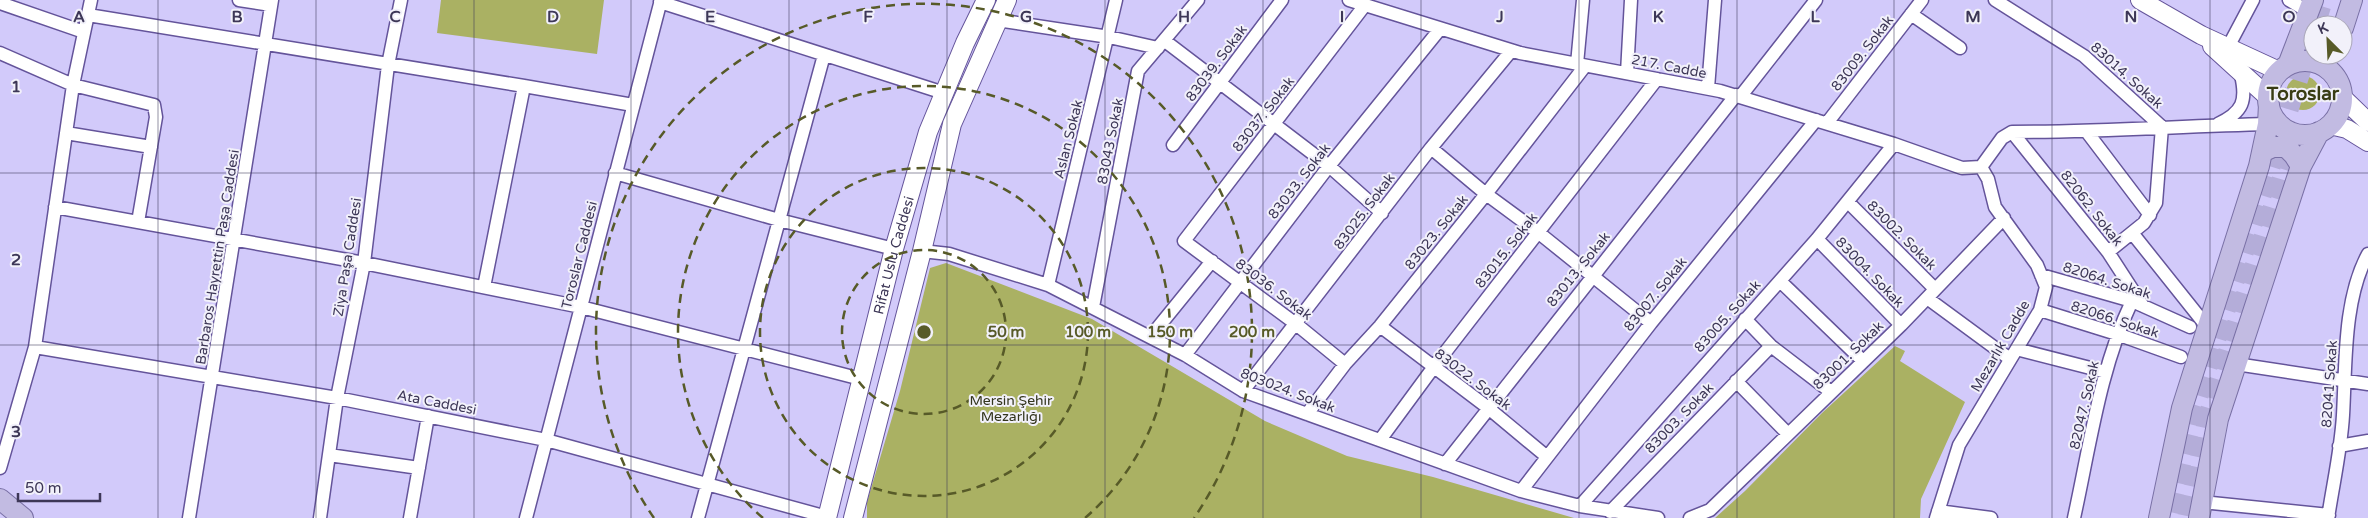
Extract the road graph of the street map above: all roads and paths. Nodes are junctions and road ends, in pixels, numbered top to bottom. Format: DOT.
graph roads {
  1 [pos="90,0"];
  2 [pos="240,0"];
  3 [pos="401,0"];
  4 [pos="986,0"];
  5 [pos="1007,0"];
  6 [pos="1116,0"];
  7 [pos="1198,0"];
  8 [pos="1282,0"];
  9 [pos="1349,0"];
  10 [pos="1583,0"];
  11 [pos="1632,0"];
  12 [pos="1715,0"];
  13 [pos="1816,0"];
  14 [pos="1922,0"];
  15 [pos="1995,0"];
  16 [pos="2140,0"];
  17 [pos="2253,0"];
  18 [pos="2289,0"];
  19 [pos="2352,0"];
  20 [pos="660,1"];
  21 [pos="0,3"];
  22 [pos="272,3"];
  23 [pos="1365,5"];
  24 [pos="2311,6"];
  25 [pos="1911,14"];
  26 [pos="88,15"];
  27 [pos="2347,15"];
  28 [pos="997,20"];
  29 [pos="1440,29"];
  30 [pos="2302,31"];
  31 [pos="84,32"];
  32 [pos="2201,35"];
  33 [pos="1109,37"];
  34 [pos="265,44"];
  35 [pos="1161,45"];
  36 [pos="1960,48"];
  37 [pos="2228,49"];
  38 [pos="1511,51"];
  39 [pos="0,53"];
  40 [pos="824,55"];
  41 [pos="388,65"];
  42 [pos="1581,65"];
  43 [pos="2336,65"];
  44 [pos="2284,68"];
  45 [pos="1627,73"];
  46 [pos="2241,74"];
  47 [pos="2335,77"];
  48 [pos="1658,79"];
  49 [pos="1218,83"];
  50 [pos="73,85"];
  51 [pos="524,86"];
  52 [pos="1708,88"];
  53 [pos="944,93"];
  54 [pos="1738,96"];
  55 [pos="2342,97"];
  56 [pos="633,105"];
  57 [pos="2268,108"];
  58 [pos="1821,122"];
  59 [pos="2368,122"];
  60 [pos="1274,125"];
  61 [pos="2216,125"];
  62 [pos="2162,126"];
  63 [pos="2324,128"];
  64 [pos="2012,132"];
  65 [pos="2087,132"];
  66 [pos="66,133"];
  67 [pos="2368,142"];
  68 [pos="1894,144"];
  69 [pos="1174,145"];
  70 [pos="151,147"];
  71 [pos="1430,148"];
  72 [pos="2262,152"];
  73 [pos="1329,166"];
  74 [pos="1981,166"];
  75 [pos="2301,166"];
  76 [pos="615,173"];
  77 [pos="1486,194"];
  78 [pos="1848,202"];
  79 [pos="55,207"];
  80 [pos="1382,213"];
  81 [pos="2150,215"];
  82 [pos="2004,218"];
  83 [pos="779,220"];
  84 [pos="138,222"];
  85 [pos="1540,233"];
  86 [pos="2132,234"];
  87 [pos="1817,239"];
  88 [pos="234,240"];
  89 [pos="1184,241"];
  90 [pos="894,249"];
  91 [pos="922,250"];
  92 [pos="2108,252"];
  93 [pos="2368,254"];
  94 [pos="1212,262"];
  95 [pos="364,263"];
  96 [pos="1592,275"];
  97 [pos="2041,275"];
  98 [pos="1780,281"];
  99 [pos="1239,282"];
  100 [pos="1048,285"];
  101 [pos="2363,285"];
  102 [pos="484,287"];
  103 [pos="1931,294"];
  104 [pos="2138,303"];
  105 [pos="581,307"];
  106 [pos="1093,307"];
  107 [pos="2040,310"];
  108 [pos="1745,319"];
  109 [pos="1651,322"];
  110 [pos="1296,324"];
  111 [pos="1901,325"];
  112 [pos="1380,326"];
  113 [pos="2199,328"];
  114 [pos="2117,334"];
  115 [pos="1151,336"];
  116 [pos="1771,346"];
  117 [pos="35,347"];
  118 [pos="744,349"];
  119 [pos="2020,350"];
  120 [pos="1185,354"];
  121 [pos="2181,357"];
  122 [pos="2010,359"];
  123 [pos="1863,361"];
  124 [pos="1345,364"];
  125 [pos="2236,364"];
  126 [pos="1434,368"];
  127 [pos="2106,372"];
  128 [pos="213,377"];
  129 [pos="861,379"];
  130 [pos="1736,381"];
  131 [pos="2344,382"];
  132 [pos="2368,384"];
  133 [pos="1243,391"];
  134 [pos="1831,392"];
  135 [pos="337,398"];
  136 [pos="1488,407"];
  137 [pos="1307,414"];
  138 [pos="428,416"];
  139 [pos="1788,434"];
  140 [pos="546,440"];
  141 [pos="1380,440"];
  142 [pos="2368,441"];
  143 [pos="2339,446"];
  144 [pos="329,454"];
  145 [pos="1546,456"];
  146 [pos="1445,464"];
  147 [pos="0,468"];
  148 [pos="419,468"];
  149 [pos="707,484"];
  150 [pos="1521,491"];
  151 [pos="0,499"];
  152 [pos="1580,506"];
  153 [pos="1610,512"];
  154 [pos="1937,515"];
  155 [pos="2182,515"];
  156 [pos="2328,516"];
  157 [pos="23,518"];
  158 [pos="189,518"];
  159 [pos="320,518"];
  160 [pos="410,518"];
  161 [pos="526,518"];
  162 [pos="698,518"];
  163 [pos="827,518"];
  164 [pos="853,518"];
  165 [pos="1658,518"];
  166 [pos="1690,518"];
  167 [pos="1991,518"];
  168 [pos="2074,518"];
  1 -- 26 [label="street"];
  2 -- 22 [label="street"];
  3 -- 41 [label="street, Ziya Paşa Caddesi"];
  4 -- 53 [label="main road, Rifat Uslu Caddesi"];
  5 -- 28 [label="main road, Rifat Uslu Caddesi"];
  6 -- 33 [label="street, Aslan Sokak"];
  7 -- 35 [label="street, 83043 Sokak"];
  8 -- 49 [label="street, 83039. Sokak"];
  9 -- 23 [label="street, 217. Cadde"];
  10 -- 42 [label="street"];
  11 -- 45 [label="street"];
  12 -- 52 [label="street"];
  13 -- 54 [label="street, 83013. Sokak"];
  14 -- 25 [label="street, 83009. Sokak"];
  15 -- 62 [label="street, 83014. Sokak"];
  16 -- 32 [label="main road"];
  17 -- 37 [label="street"];
  18 -- 24 [label="street"];
  19 -- 27 [label="main road"];
  20 -- 40 [label="street"];
  20 -- 56 [label="street, Toroslar Caddesi"];
  21 -- 31 [label="street"];
  22 -- 34 [label="street, Barbaros Hayrettin Paşa Caddesi"];
  23 -- 29 [label="street, 217. Cadde"];
  23 -- 60 [label="street, 83037. Sokak"];
  24 -- 30 [label="main road"];
  25 -- 36 [label="street"];
  25 -- 58 [label="street, 83009. Sokak"];
  26 -- 31 [label="street"];
  26 -- 34 [label="street"];
  28 -- 33 [label="street"];
  28 -- 91 [label="main road, Rifat Uslu Caddesi"];
  29 -- 38 [label="street, 217. Cadde"];
  29 -- 73 [label="street, 83033. Sokak"];
  30 -- 44 [label="main road"];
  31 -- 50 [label="street"];
  32 -- 37 [label="main road"];
  32 -- 46 [label="main road"];
  33 -- 35 [label="street"];
  33 -- 100 [label="street, Aslan Sokak"];
  34 -- 41 [label="street"];
  34 -- 88 [label="street, Barbaros Hayrettin Paşa Caddesi"];
  35 -- 49 [label="street"];
  35 -- 106 [label="street, 83043 Sokak"];
  37 -- 44 [label="main road"];
  38 -- 42 [label="street, 217. Cadde"];
  38 -- 71 [label="street, 83025. Sokak"];
  39 -- 50 [label="street"];
  40 -- 53 [label="street"];
  40 -- 83 [label="street"];
  41 -- 51 [label="street"];
  41 -- 95 [label="street, Ziya Paşa Caddesi"];
  42 -- 45 [label="street, 217. Cadde"];
  42 -- 77 [label="street, 83023. Sokak"];
  43 -- 47 [label="main road"];
  44 -- 47 [label="main road"];
  44 -- 57 [label="main road"];
  45 -- 48 [label="street, 217. Cadde"];
  46 -- 57 [label="main road"];
  46 -- 61 [label="street"];
  47 -- 55 [label="main road"];
  48 -- 52 [label="street, 217. Cadde"];
  48 -- 85 [label="street, 83015. Sokak"];
  49 -- 60 [label="street"];
  49 -- 69 [label="street, 83039. Sokak"];
  50 -- 66 [label="street"];
  50 -- 70 [label="street"];
  51 -- 56 [label="street"];
  51 -- 102 [label="street"];
  52 -- 54 [label="street, 217. Cadde"];
  53 -- 90 [label="main road, Rifat Uslu Caddesi"];
  54 -- 58 [label="street, 217. Cadde"];
  54 -- 96 [label="street, 83013. Sokak"];
  55 -- 59 [label="main road"];
  55 -- 63 [label="main road"];
  56 -- 76 [label="street, Toroslar Caddesi"];
  57 -- 61 [label="street"];
  57 -- 63 [label="main road"];
  57 -- 72 [label="main road"];
  58 -- 68 [label="street, 217. Cadde"];
  58 -- 109 [label="street, 83007. Sokak"];
  60 -- 73 [label="street"];
  60 -- 89 [label="street, 83037. Sokak"];
  61 -- 62 [label="street"];
  62 -- 65 [label="street"];
  62 -- 81 [label="street"];
  63 -- 67 [label="main road"];
  63 -- 75 [label="main road"];
  64 -- 65 [label="street"];
  64 -- 74 [label="street"];
  64 -- 92 [label="street, 82062. Sokak"];
  65 -- 81 [label="street"];
  66 -- 70 [label="street"];
  66 -- 79 [label="street"];
  68 -- 74 [label="street, 217. Cadde"];
  68 -- 78 [label="street, 83005. Sokak"];
  70 -- 84 [label="street"];
  71 -- 77 [label="street"];
  71 -- 80 [label="street, 83025. Sokak"];
  72 -- 75 [label="main road"];
  72 -- 113 [label="main road"];
  73 -- 80 [label="street"];
  73 -- 99 [label="street, 83033. Sokak"];
  74 -- 82 [label="street, Mezarlık Cadde"];
  75 -- 125 [label="main road"];
  76 -- 83 [label="street"];
  76 -- 105 [label="street, Toroslar Caddesi"];
  77 -- 85 [label="street"];
  77 -- 112 [label="street, 83023. Sokak"];
  78 -- 87 [label="street, 83005. Sokak"];
  78 -- 103 [label="street, 83002. Sokak"];
  79 -- 84 [label="street"];
  79 -- 117 [label="street"];
  80 -- 110 [label="street, 83025. Sokak"];
  81 -- 86 [label="street"];
  82 -- 97 [label="street, Mezarlık Cadde"];
  82 -- 103 [label="street, 83001. Sokak"];
  83 -- 90 [label="street"];
  83 -- 118 [label="street"];
  84 -- 88 [label="street"];
  85 -- 96 [label="street"];
  85 -- 126 [label="street, 83015. Sokak"];
  86 -- 92 [label="street"];
  86 -- 113 [label="street"];
  87 -- 98 [label="street, 83005. Sokak"];
  87 -- 111 [label="street, 83004. Sokak"];
  88 -- 95 [label="street"];
  88 -- 128 [label="street, Barbaros Hayrettin Paşa Caddesi"];
  89 -- 94 [label="street, 83036. Sokak"];
  90 -- 129 [label="main road, Rifat Uslu Caddesi"];
  91 -- 100 [label="street, 803024. Sokak"];
  91 -- 164 [label="main road, Rifat Uslu Caddesi"];
  92 -- 104 [label="street, 82062. Sokak"];
  93 -- 101 [label="street, 82041 Sokak"];
  94 -- 99 [label="street, 83036. Sokak"];
  94 -- 115 [label="street"];
  95 -- 102 [label="street"];
  95 -- 135 [label="street, Ziya Paşa Caddesi"];
  96 -- 109 [label="street"];
  96 -- 136 [label="street, 83013. Sokak"];
  97 -- 104 [label="street, 82064. Sokak"];
  97 -- 107 [label="street, Mezarlık Cadde"];
  98 -- 108 [label="street, 83005. Sokak"];
  98 -- 123 [label="street"];
  99 -- 110 [label="street, 83036. Sokak"];
  99 -- 120 [label="street, 83033. Sokak"];
  100 -- 106 [label="street, 803024. Sokak"];
  101 -- 131 [label="street, 82041 Sokak"];
  102 -- 105 [label="street"];
  103 -- 111 [label="street, 83001. Sokak"];
  103 -- 122 [label="street, 83002. Sokak"];
  104 -- 113 [label="street, 82064. Sokak"];
  104 -- 114 [label="street, 82047. Sokak"];
  105 -- 118 [label="street"];
  105 -- 140 [label="street, Toroslar Caddesi"];
  106 -- 115 [label="street, 803024. Sokak"];
  107 -- 114 [label="street, 82066. Sokak"];
  107 -- 122 [label="street, Mezarlık Cadde"];
  108 -- 116 [label="street"];
  108 -- 152 [label="street, 83005. Sokak"];
  109 -- 145 [label="street, 83007. Sokak"];
  110 -- 124 [label="street, 83036. Sokak"];
  110 -- 133 [label="street, 83025. Sokak"];
  111 -- 123 [label="street, 83001. Sokak"];
  112 -- 124 [label="street, 83023. Sokak"];
  112 -- 126 [label="street, 83022. Sokak"];
  113 -- 155 [label="main road"];
  114 -- 121 [label="street, 82066. Sokak"];
  114 -- 127 [label="street, 82047. Sokak"];
  115 -- 120 [label="street, 803024. Sokak"];
  116 -- 130 [label="street, 83003. Sokak"];
  116 -- 134 [label="street"];
  117 -- 128 [label="street, Ata Caddesi"];
  117 -- 147 [label="street"];
  118 -- 129 [label="street"];
  118 -- 149 [label="street"];
  119 -- 127 [label="street"];
  120 -- 133 [label="street, 803024. Sokak"];
  122 -- 154 [label="street, Mezarlık Cadde"];
  123 -- 134 [label="street, 83001. Sokak"];
  124 -- 137 [label="street, 83023. Sokak"];
  125 -- 131 [label="street"];
  125 -- 155 [label="main road"];
  126 -- 136 [label="street, 83022. Sokak"];
  126 -- 141 [label="street, 83015. Sokak"];
  127 -- 168 [label="street, 82047. Sokak"];
  128 -- 135 [label="street, Ata Caddesi"];
  128 -- 158 [label="street, Barbaros Hayrettin Paşa Caddesi"];
  129 -- 163 [label="main road, Rifat Uslu Caddesi"];
  130 -- 139 [label="street"];
  130 -- 153 [label="street, 83003. Sokak"];
  131 -- 132 [label="street"];
  131 -- 143 [label="street, 82041 Sokak"];
  133 -- 137 [label="street, 803024. Sokak"];
  134 -- 139 [label="street, 83001. Sokak"];
  135 -- 138 [label="street, Ata Caddesi"];
  135 -- 144 [label="street, Ziya Paşa Caddesi"];
  136 -- 145 [label="street, 83022. Sokak"];
  136 -- 146 [label="street, 83013. Sokak"];
  137 -- 141 [label="street, 803024. Sokak"];
  138 -- 140 [label="street, Ata Caddesi"];
  138 -- 148 [label="street"];
  139 -- 166 [label="street, 83001. Sokak"];
  140 -- 149 [label="street, Ata Caddesi"];
  140 -- 161 [label="street, Toroslar Caddesi"];
  141 -- 146 [label="street, 803024. Sokak"];
  142 -- 143 [label="street"];
  143 -- 156 [label="street, 82041 Sokak"];
  144 -- 148 [label="street"];
  144 -- 159 [label="street, Ziya Paşa Caddesi"];
  145 -- 150 [label="street, 83007. Sokak"];
  146 -- 150 [label="street, 803024. Sokak"];
  148 -- 160 [label="street"];
  149 -- 162 [label="street"];
  149 -- 163 [label="street, Ata Caddesi"];
  150 -- 152 [label="street, 803024. Sokak"];
  151 -- 157 [label="main road"];
  152 -- 153 [label="street, 803024. Sokak"];
  153 -- 165 [label="street, 803024. Sokak"];
  154 -- 167 [label="street"];
  155 -- 156 [label="street"];
}
